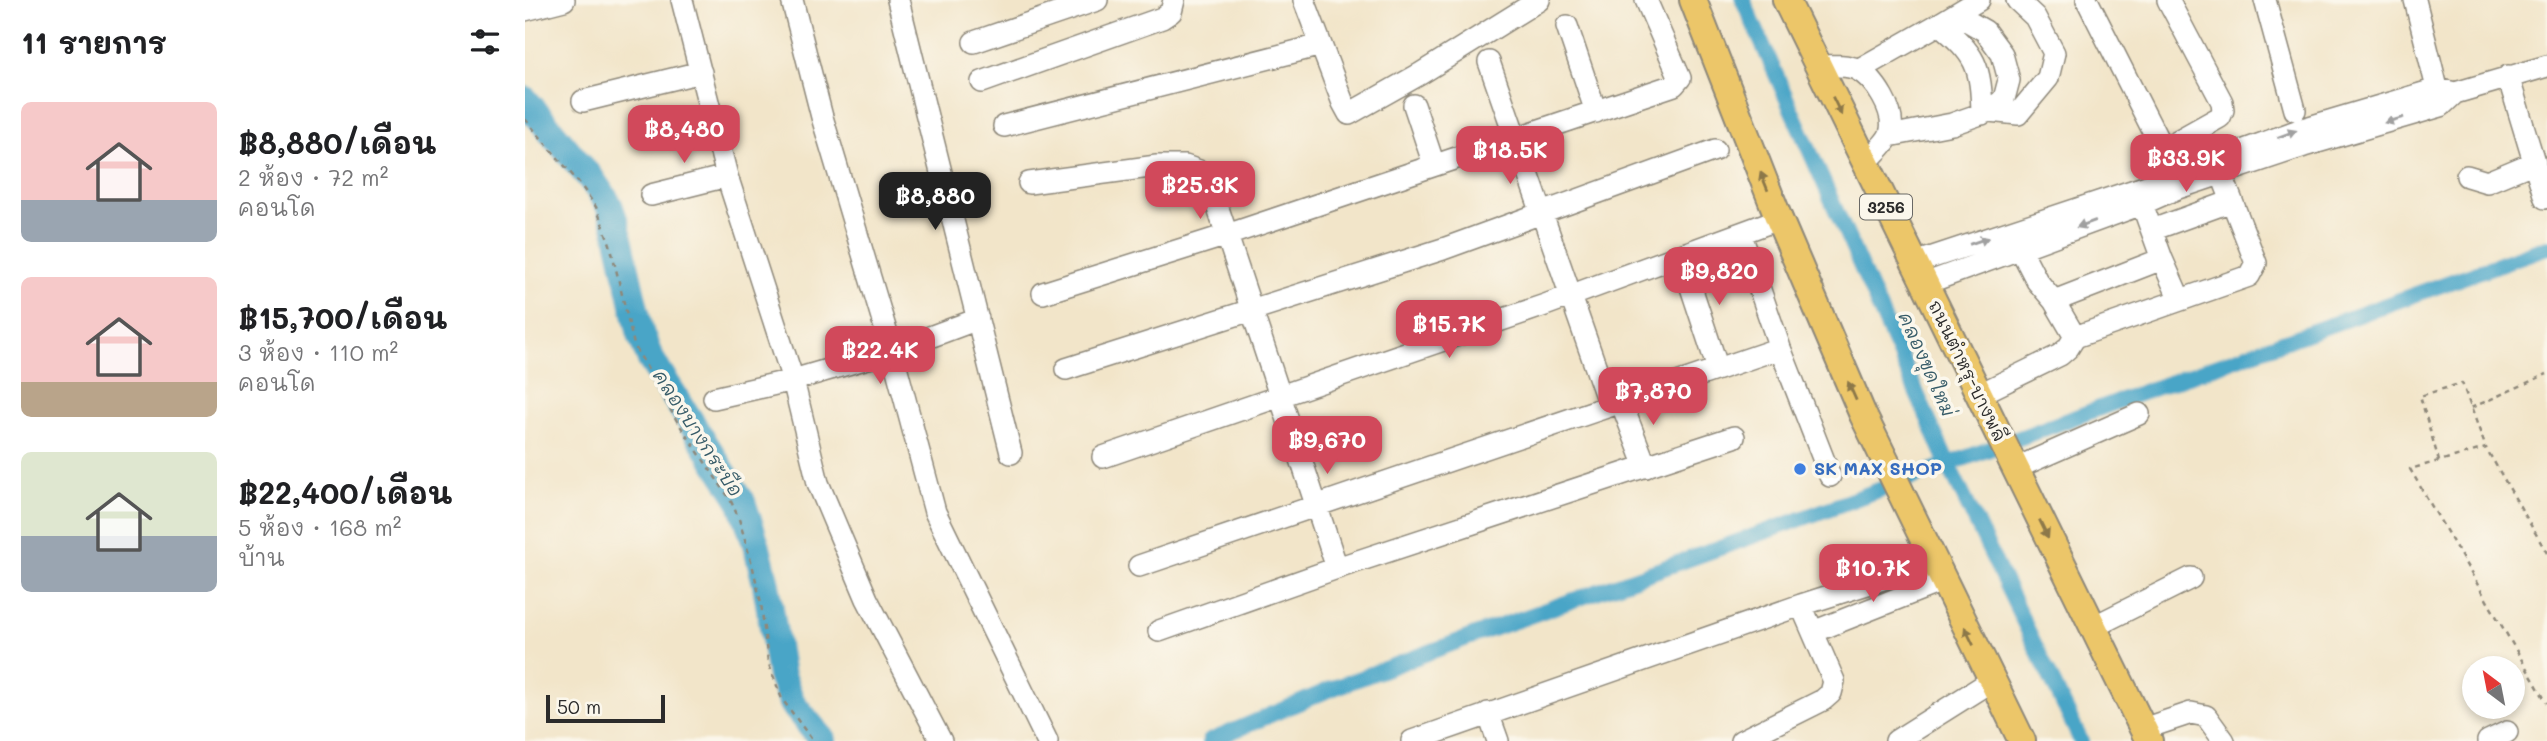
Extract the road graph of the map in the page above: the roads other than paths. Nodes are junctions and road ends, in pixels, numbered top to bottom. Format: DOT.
graph roads {
  1 [pos="564,0"];
  2 [pos="682,0"];
  3 [pos="792,0"];
  4 [pos="898,0"];
  5 [pos="1097,0"];
  6 [pos="1174,0"];
  7 [pos="1304,0"];
  8 [pos="1539,0"];
  9 [pos="1646,0"];
  10 [pos="1693,0"];
  11 [pos="1786,0"];
  12 [pos="1979,0"];
  13 [pos="2017,0"];
  14 [pos="2087,0"];
  15 [pos="2168,0"];
  16 [pos="2265,0"];
  17 [pos="2415,0"];
  18 [pos="530,6"];
  19 [pos="1938,24"];
  20 [pos="1566,26"];
  21 [pos="974,42"];
  22 [pos="1321,45"];
  23 [pos="1489,62"];
  24 [pos="1817,66"];
  25 [pos="2547,66"];
  26 [pos="1857,70"];
  27 [pos="701,72"];
  28 [pos="2508,76"];
  29 [pos="982,82"];
  30 [pos="2444,96"];
  31 [pos="583,101"];
  32 [pos="1413,105"];
  33 [pos="2295,110"];
  34 [pos="1596,111"];
  35 [pos="1986,113"];
  36 [pos="1004,127"];
  37 [pos="1889,136"];
  38 [pos="1515,138"];
  39 [pos="2163,149"];
  40 [pos="1715,150"];
  41 [pos="2535,162"];
  42 [pos="1865,163"];
  43 [pos="1434,165"];
  44 [pos="2219,167"];
  45 [pos="2175,175"];
  46 [pos="727,176"];
  47 [pos="2467,176"];
  48 [pos="1029,183"];
  49 [pos="651,195"];
  50 [pos="2546,198"];
  51 [pos="2232,201"];
  52 [pos="2142,204"];
  53 [pos="1542,214"];
  54 [pos="1779,219"];
  55 [pos="2152,230"];
  56 [pos="1227,235"];
  57 [pos="1741,235"];
  58 [pos="2020,248"];
  59 [pos="1681,257"];
  60 [pos="2162,259"];
  61 [pos="1920,273"];
  62 [pos="1043,293"];
  63 [pos="1571,295"];
  64 [pos="2180,300"];
  65 [pos="2054,301"];
  66 [pos="1252,310"];
  67 [pos="978,319"];
  68 [pos="2075,337"];
  69 [pos="1780,348"];
  70 [pos="892,351"];
  71 [pos="1066,369"];
  72 [pos="1718,369"];
  73 [pos="793,380"];
  74 [pos="1281,396"];
  75 [pos="714,398"];
  76 [pos="1615,404"];
  77 [pos="1983,404"];
  78 [pos="2139,414"];
  79 [pos="1734,438"];
  80 [pos="1011,453"];
  81 [pos="1103,457"];
  82 [pos="1646,467"];
  83 [pos="2014,468"];
  84 [pos="1830,476"];
  85 [pos="1315,506"];
  86 [pos="1139,566"];
  87 [pos="1337,568"];
  88 [pos="1937,572"];
  89 [pos="2191,578"];
  90 [pos="1801,605"];
  91 [pos="2093,627"];
  92 [pos="1159,631"];
  93 [pos="1813,632"];
  94 [pos="1991,681"];
  95 [pos="1488,713"];
  96 [pos="2146,735"];
  97 [pos="941,741"];
  98 [pos="1048,741"];
  99 [pos="1412,741"];
  100 [pos="1498,741"];
  101 [pos="1741,741"];
  102 [pos="1896,741"];
  103 [pos="2022,741"];
  104 [pos="2224,741"];
  1 -- 18 [label="street"];
  2 -- 27 [label="street"];
  3 -- 70 [label="street"];
  4 -- 67 [label="street"];
  5 -- 21 [label="street"];
  6 -- 29 [label="street"];
  7 -- 22 [label="street"];
  8 -- 22 [label="street"];
  9 -- 34 [label="street"];
  54 -- 10 [label="main road, one-way"];
  11 -- 24 [label="main road, ถนนตำหรุ-บางพลี / 3256"];
  12 -- 19 [label="street"];
  13 -- 35 [label="street"];
  14 -- 39 [label="street"];
  15 -- 39 [label="street"];
  16 -- 33 [label="street"];
  17 -- 30 [label="street"];
  19 -- 26 [label="street"];
  19 -- 35 [label="street"];
  19 -- 35 [label="street"];
  20 -- 34 [label="street"];
  22 -- 36 [label="street"];
  23 -- 38 [label="street"];
  24 -- 26 [label="street"];
  24 -- 42 [label="main road, ถนนตำหรุ-บางพลี / 3256, one-way"];
  25 -- 28 [label="street"];
  26 -- 37 [label="street"];
  27 -- 31 [label="street"];
  27 -- 46 [label="street"];
  28 -- 30 [label="street"];
  28 -- 41 [label="street"];
  30 -- 44 [label="street"];
  32 -- 43 [label="street"];
  34 -- 38 [label="street"];
  35 -- 37 [label="street"];
  37 -- 42 [label="street"];
  38 -- 43 [label="street"];
  38 -- 53 [label="street"];
  39 -- 45 [label="street"];
  40 -- 53 [label="street"];
  41 -- 47 [label="street"];
  41 -- 50 [label="street"];
  42 -- 61 [label="main road, ถนนตำหรุ-บางพลี / 3256"];
  43 -- 56 [label="street"];
  44 -- 45 [label="street"];
  44 -- 51 [label="street"];
  44 -- 52 [label="street"];
  61 -- 45 [label="street, one-way"];
  46 -- 49 [label="street"];
  46 -- 73 [label="street"];
  48 -- 56 [label="street"];
  51 -- 55 [label="street"];
  51 -- 64 [label="street"];
  52 -- 55 [label="street"];
  52 -- 58 [label="street, one-way"];
  53 -- 63 [label="street"];
  53 -- 66 [label="street"];
  54 -- 57 [label="street"];
  88 -- 54 [label="main road, one-way"];
  55 -- 60 [label="street"];
  56 -- 62 [label="street"];
  56 -- 66 [label="street"];
  57 -- 59 [label="street"];
  57 -- 69 [label="street"];
  58 -- 61 [label="street"];
  58 -- 65 [label="street"];
  59 -- 63 [label="street"];
  59 -- 72 [label="street"];
  60 -- 64 [label="street"];
  60 -- 65 [label="street"];
  61 -- 77 [label="main road, ถนนตำหรุ-บางพลี / 3256"];
  63 -- 74 [label="street"];
  63 -- 76 [label="street"];
  64 -- 68 [label="street"];
  65 -- 68 [label="street"];
  66 -- 71 [label="street"];
  66 -- 74 [label="street"];
  67 -- 70 [label="street"];
  67 -- 80 [label="street"];
  68 -- 77 [label="street"];
  69 -- 72 [label="street"];
  69 -- 84 [label="street"];
  70 -- 73 [label="street"];
  70 -- 98 [label="street"];
  72 -- 76 [label="street"];
  73 -- 75 [label="street"];
  73 -- 97 [label="street"];
  74 -- 81 [label="street"];
  74 -- 85 [label="street"];
  76 -- 82 [label="street"];
  76 -- 85 [label="street"];
  77 -- 83 [label="main road, ถนนตำหรุ-บางพลี / 3256"];
  78 -- 83 [label="street"];
  79 -- 82 [label="street"];
  82 -- 87 [label="street"];
  83 -- 91 [label="main road, ถนนตำหรุ-บางพลี / 3256, one-way"];
  85 -- 86 [label="street"];
  85 -- 87 [label="street"];
  87 -- 92 [label="street"];
  88 -- 90 [label="street"];
  88 -- 93 [label="street"];
  94 -- 88 [label="main road, one-way"];
  89 -- 91 [label="street"];
  90 -- 93 [label="street"];
  90 -- 95 [label="street"];
  91 -- 96 [label="main road, ถนนตำหรุ-บางพลี / 3256"];
  93 -- 101 [label="street"];
  94 -- 102 [label="street"];
  94 -- 103 [label="main road"];
  95 -- 99 [label="street"];
  95 -- 100 [label="street"];
  96 -- 104 [label="street"];
}
